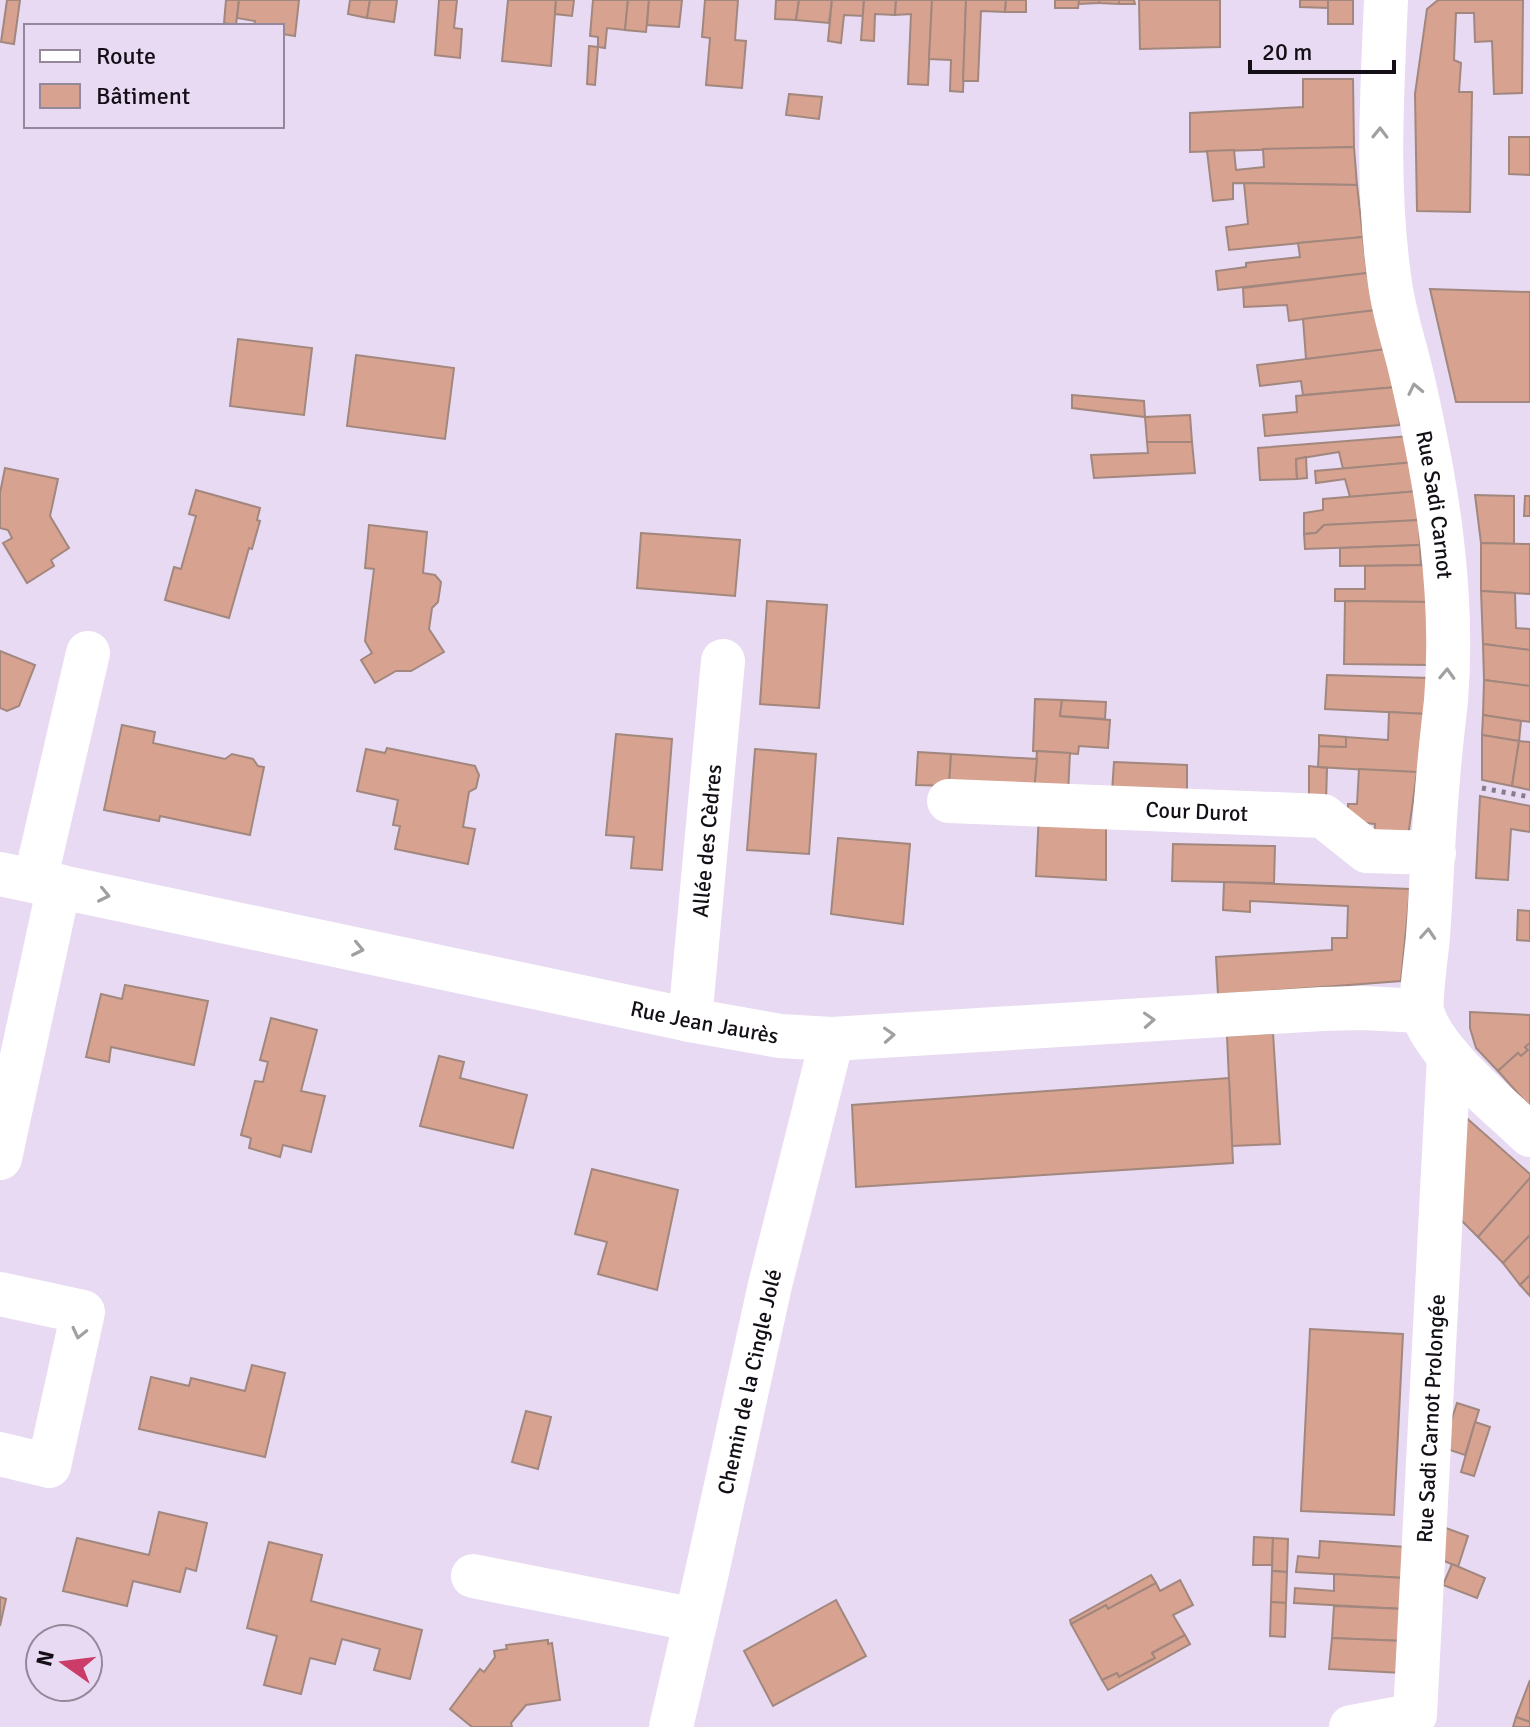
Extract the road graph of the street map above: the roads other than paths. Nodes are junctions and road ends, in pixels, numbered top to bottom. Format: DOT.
graph roads {
  1 [pos="1386,0"];
  2 [pos="88,653"];
  3 [pos="723,661"];
  4 [pos="949,801"];
  5 [pos="1434,853"];
  6 [pos="31,880"];
  7 [pos="1422,1011"];
  8 [pos="690,1020"];
  9 [pos="832,1039"];
  10 [pos="1449,1056"];
  11 [pos="1530,1135"];
  12 [pos="0,1158"];
  13 [pos="0,1294"];
  14 [pos="0,1454"];
  15 [pos="473,1576"];
  16 [pos="696,1620"];
  17 [pos="671,1727"];
  18 [pos="1351,1727"];
  5 -- 1 [label="street, Rue Sadi Carnot, one-way"];
  2 -- 6 [label="street"];
  3 -- 8 [label="street, Allée des Cèdres"];
  4 -- 5 [label="street, Cour Durot"];
  7 -- 5 [label="street, Rue Sadi Carnot, one-way"];
  6 -- 8 [label="street, Rue Jean Jaurès, one-way"];
  6 -- 12 [label="street"];
  9 -- 7 [label="street, Rue Jean Jaurès, one-way"];
  7 -- 10 [label="street"];
  8 -- 9 [label="street, Rue Jean Jaurès"];
  9 -- 16 [label="street, Chemin de la Cingle Jolé"];
  10 -- 11 [label="street"];
  10 -- 18 [label="street, Rue Sadi Carnot Prolongée"];
  13 -- 14 [label="street, one-way"];
  15 -- 16 [label="street"];
  16 -- 17 [label="street, Chemin de la Cingle Jolé"];
}
